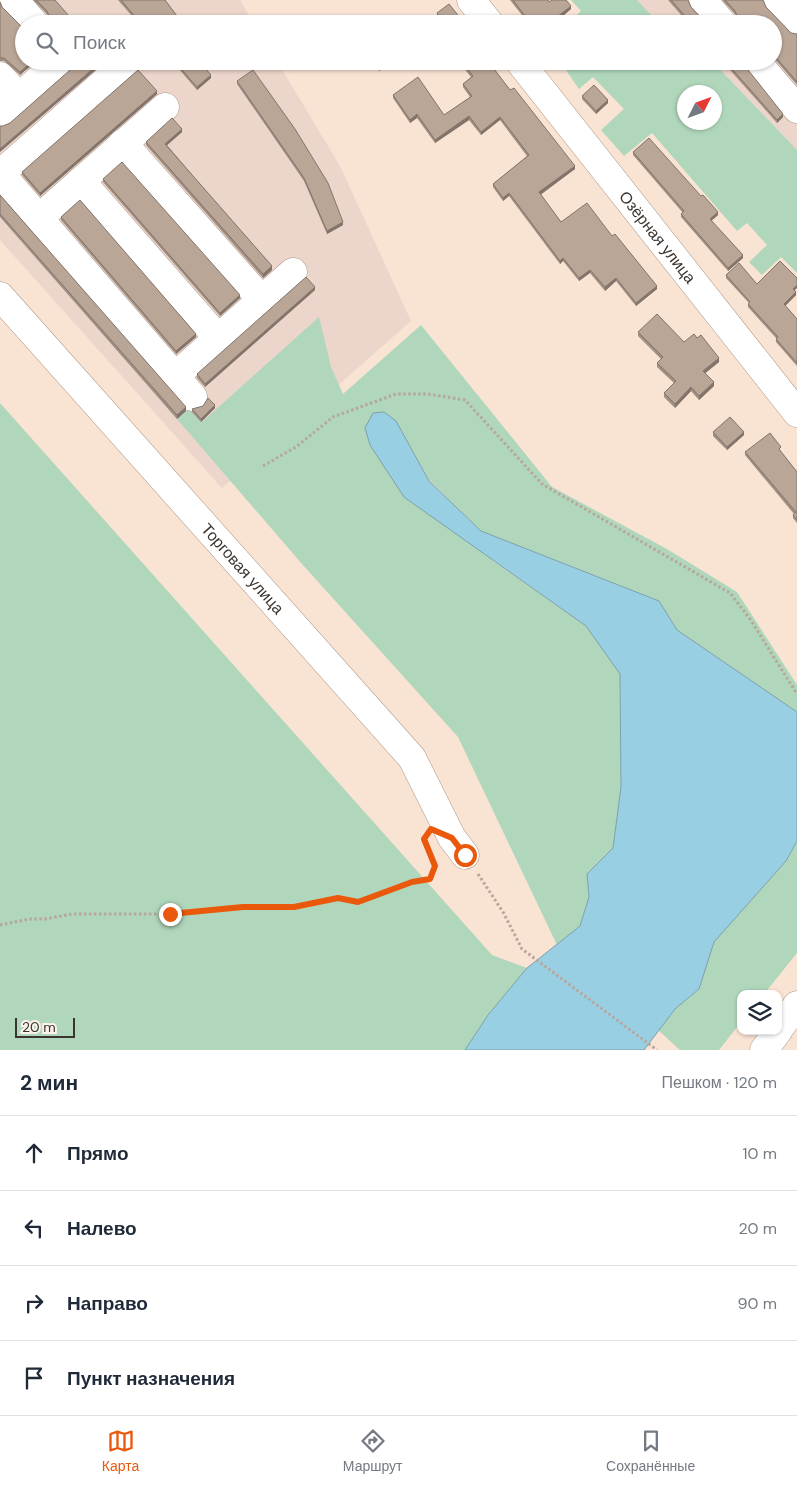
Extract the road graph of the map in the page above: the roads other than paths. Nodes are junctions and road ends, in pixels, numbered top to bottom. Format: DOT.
graph roads {
  1 [pos="14,0"];
  2 [pos="471,0"];
  3 [pos="702,0"];
  4 [pos="778,0"];
  5 [pos="27,15"];
  6 [pos="483,15"];
  7 [pos="715,15"];
  8 [pos="797,22"];
  9 [pos="50,70"];
  10 [pos="118,70"];
  11 [pos="526,70"];
  12 [pos="764,70"];
  13 [pos="0,76"];
  14 [pos="9,105"];
  15 [pos="164,107"];
  16 [pos="797,108"];
  17 [pos="124,143"];
  18 [pos="0,173"];
  19 [pos="81,181"];
  20 [pos="39,218"];
  21 [pos="293,272"];
  22 [pos="0,296"];
  23 [pos="262,300"];
  24 [pos="218,338"];
  25 [pos="175,376"];
  26 [pos="193,396"];
  27 [pos="797,413"];
  28 [pos="458,846"];
  29 [pos="797,1005"];
  30 [pos="782,1026"];
  31 [pos="775,1035"];
  32 [pos="764,1050"];
  1 -- 5 [label="street"];
  2 -- 6 [label="street"];
  3 -- 7 [label="street"];
  4 -- 8 [label="street"];
  9 -- 14 [label="street"];
  10 -- 18 [label="street"];
  11 -- 27 [label="street, Озёрная улица"];
  12 -- 16 [label="street"];
  13 -- 14 [label="street"];
  15 -- 17 [label="street"];
  17 -- 19 [label="street"];
  17 -- 23 [label="street"];
  18 -- 20 [label="street"];
  19 -- 20 [label="street"];
  19 -- 24 [label="street"];
  20 -- 25 [label="street"];
  21 -- 23 [label="street"];
  22 -- 28 [label="street, Торговая улица"];
  23 -- 24 [label="street"];
  24 -- 25 [label="street"];
  25 -- 26 [label="street"];
  29 -- 30 [label="street"];
  31 -- 32 [label="street"];
}
